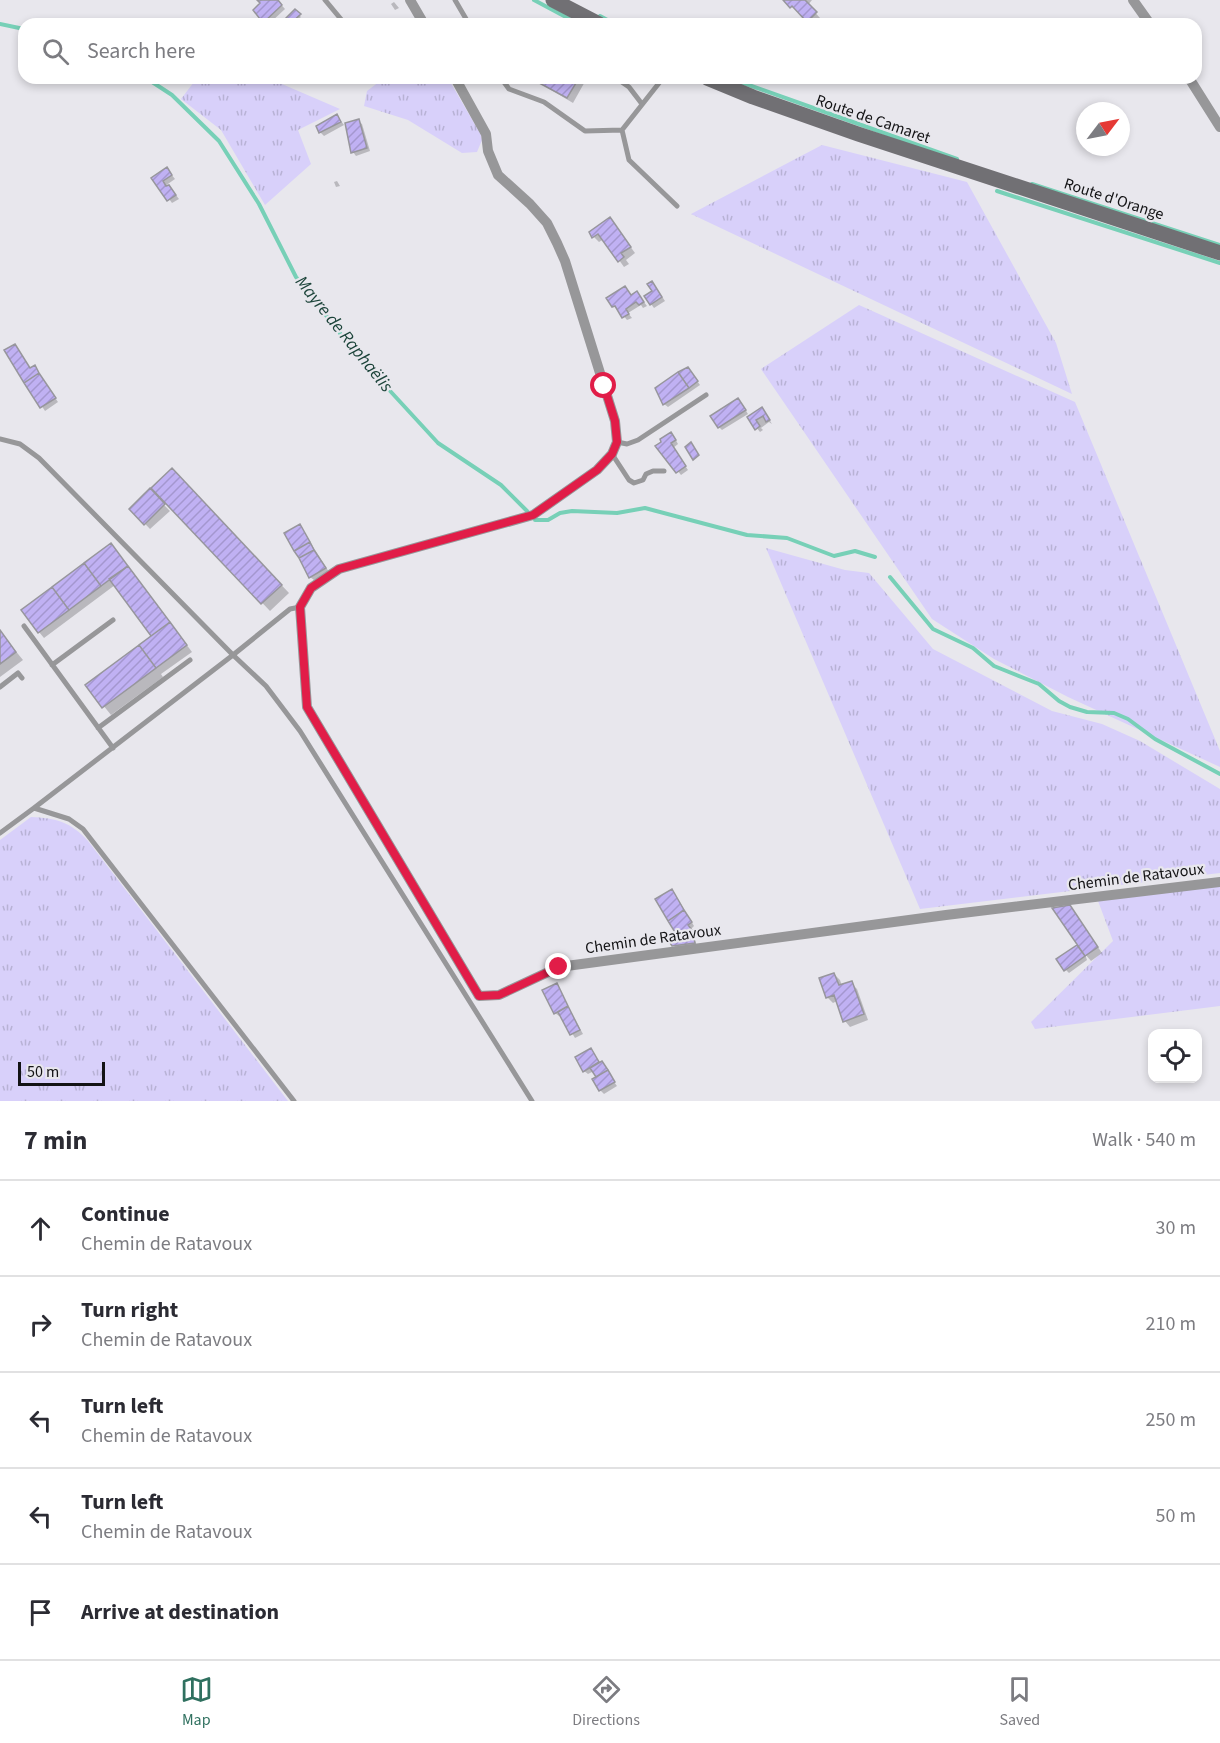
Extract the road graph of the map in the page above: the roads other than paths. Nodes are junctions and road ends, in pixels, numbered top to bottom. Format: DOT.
graph roads {
  1 [pos="325,0"];
  2 [pos="410,0"];
  3 [pos="455,0"];
  4 [pos="553,0"];
  5 [pos="1133,0"];
  6 [pos="340,18"];
  7 [pos="420,18"];
  8 [pos="466,18"];
  9 [pos="588,18"];
  10 [pos="1146,18"];
  11 [pos="458,84"];
  12 [pos="505,84"];
  13 [pos="625,84"];
  14 [pos="658,84"];
  15 [pos="723,84"];
  16 [pos="1193,84"];
  17 [pos="642,104"];
  18 [pos="1220,127"];
  19 [pos="622,130"];
  20 [pos="996,180"];
  21 [pos="677,206"];
  22 [pos="1220,253"];
  23 [pos="706,395"];
  24 [pos="0,439"];
  25 [pos="617,442"];
  26 [pos="612,454"];
  27 [pos="664,471"];
  28 [pos="300,607"];
  29 [pos="113,620"];
  30 [pos="24,626"];
  31 [pos="232,655"];
  32 [pos="190,660"];
  33 [pos="52,665"];
  34 [pos="22,678"];
  35 [pos="0,687"];
  36 [pos="98,728"];
  37 [pos="113,748"];
  38 [pos="34,808"];
  39 [pos="0,833"];
  40 [pos="1220,882"];
  41 [pos="294,1101"];
  42 [pos="532,1101"];
  1 -- 6 [label="lane"];
  2 -- 7 [label="street"];
  3 -- 8 [label="lane"];
  4 -- 9 [label="main road"];
  5 -- 10 [label="street"];
  11 -- 25 [label="street"];
  12 -- 19 [label="lane"];
  13 -- 17 [label="lane"];
  14 -- 17 [label="lane"];
  15 -- 20 [label="main road, Route de Camaret"];
  16 -- 18 [label="street"];
  17 -- 19 [label="lane"];
  19 -- 21 [label="lane"];
  20 -- 22 [label="main road, Route d'Orange"];
  23 -- 25 [label="lane"];
  24 -- 31 [label="lane"];
  25 -- 26 [label="street"];
  26 -- 27 [label="lane"];
  26 -- 28 [label="street"];
  28 -- 31 [label="lane"];
  28 -- 40 [label="street, Chemin de Ratavoux"];
  29 -- 33 [label="lane"];
  30 -- 33 [label="lane"];
  31 -- 37 [label="lane"];
  31 -- 42 [label="lane"];
  32 -- 36 [label="lane"];
  33 -- 36 [label="lane"];
  34 -- 35 [label="lane"];
  36 -- 37 [label="lane"];
  37 -- 38 [label="lane"];
  38 -- 39 [label="lane"];
  38 -- 41 [label="lane"];
}
